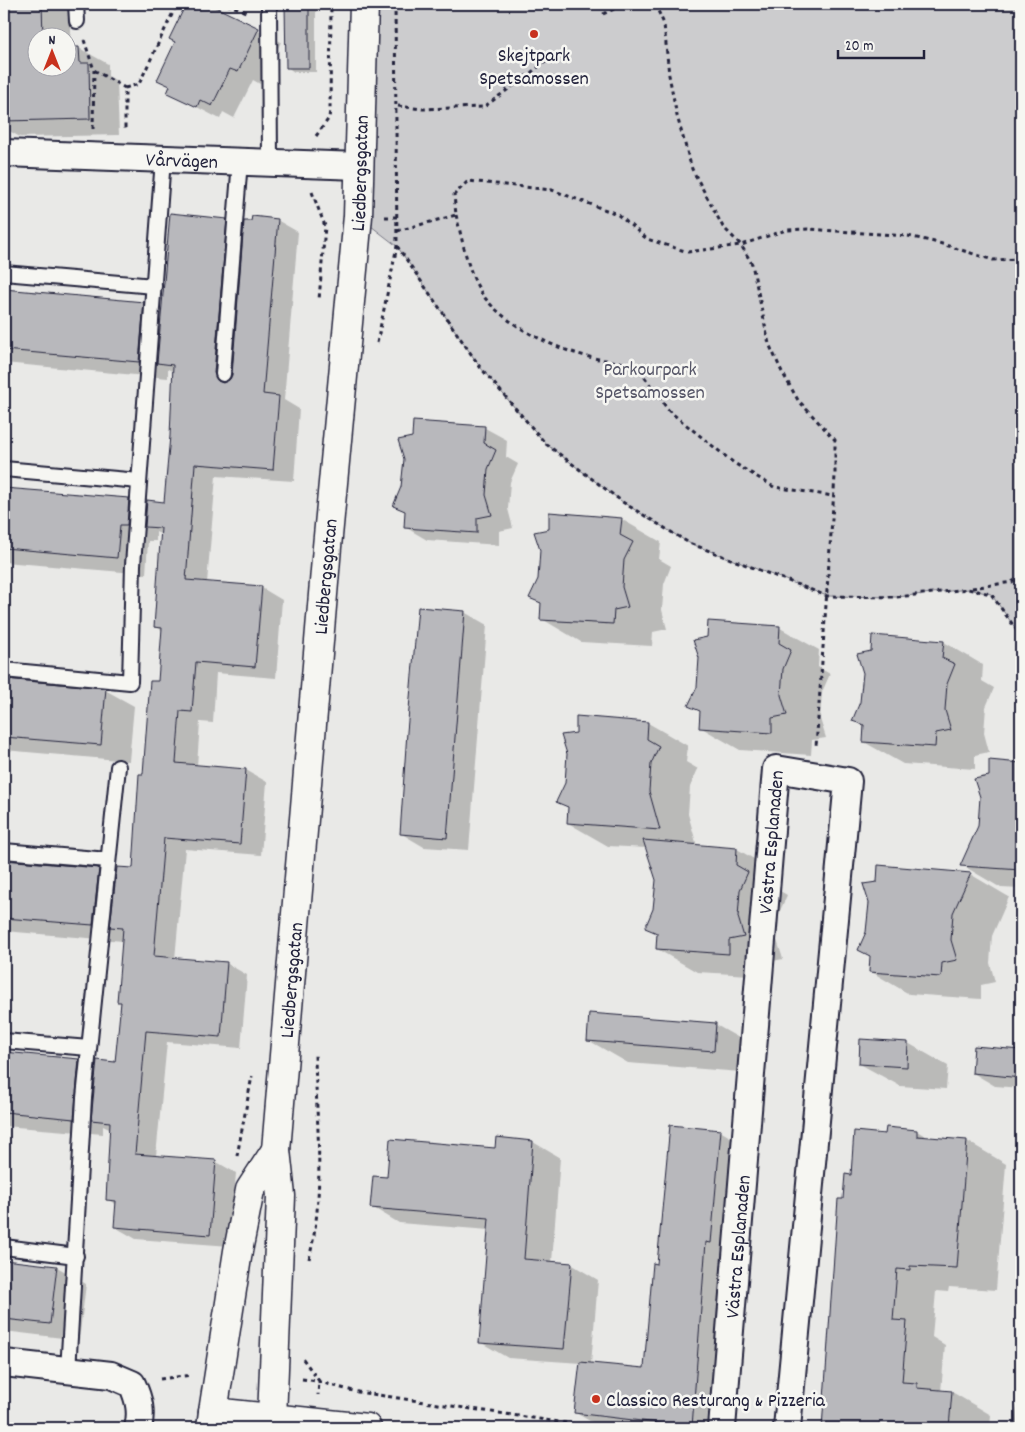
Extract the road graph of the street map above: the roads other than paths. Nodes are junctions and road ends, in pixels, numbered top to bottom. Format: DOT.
graph roads {
  1 [pos="76,4"];
  2 [pos="269,4"];
  3 [pos="364,4"];
  4 [pos="77,21"];
  5 [pos="4,153"];
  6 [pos="163,159"];
  7 [pos="240,162"];
  8 [pos="270,163"];
  9 [pos="359,166"];
  10 [pos="4,273"];
  11 [pos="154,286"];
  12 [pos="223,374"];
  13 [pos="4,470"];
  14 [pos="139,481"];
  15 [pos="4,670"];
  16 [pos="118,767"];
  17 [pos="4,851"];
  18 [pos="108,860"];
  19 [pos="4,1041"];
  20 [pos="89,1048"];
  21 [pos="276,1150"];
  22 [pos="4,1247"];
  23 [pos="76,1256"];
  24 [pos="4,1363"];
  25 [pos="68,1370"];
  26 [pos="212,1420"];
  27 [pos="271,1423"];
  28 [pos="138,1428"];
  29 [pos="367,1428"];
  30 [pos="722,1428"];
  31 [pos="787,1428"];
  1 -- 4 [label="lane"];
  2 -- 8 [label="lane"];
  3 -- 9 [label="street, Liedbergsgatan"];
  5 -- 6 [label="street, Vårvägen"];
  6 -- 7 [label="street, Vårvägen"];
  6 -- 11 [label="lane"];
  7 -- 8 [label="street, Vårvägen"];
  7 -- 12 [label="lane"];
  8 -- 9 [label="street, Vårvägen"];
  9 -- 21 [label="street, Liedbergsgatan"];
  10 -- 11 [label="lane"];
  11 -- 14 [label="lane"];
  13 -- 14 [label="lane"];
  14 -- 15 [label="lane"];
  16 -- 18 [label="lane"];
  17 -- 18 [label="lane"];
  18 -- 20 [label="lane"];
  19 -- 20 [label="lane"];
  20 -- 23 [label="lane"];
  21 -- 26 [label="street, Liedbergsgatan"];
  21 -- 27 [label="street, Liedbergsgatan"];
  22 -- 23 [label="lane"];
  23 -- 25 [label="lane"];
  24 -- 25 [label="street"];
  25 -- 28 [label="street"];
  26 -- 27 [label="street"];
  27 -- 29 [label="street"];
  30 -- 31 [label="street, Västra Esplanaden"];
}
